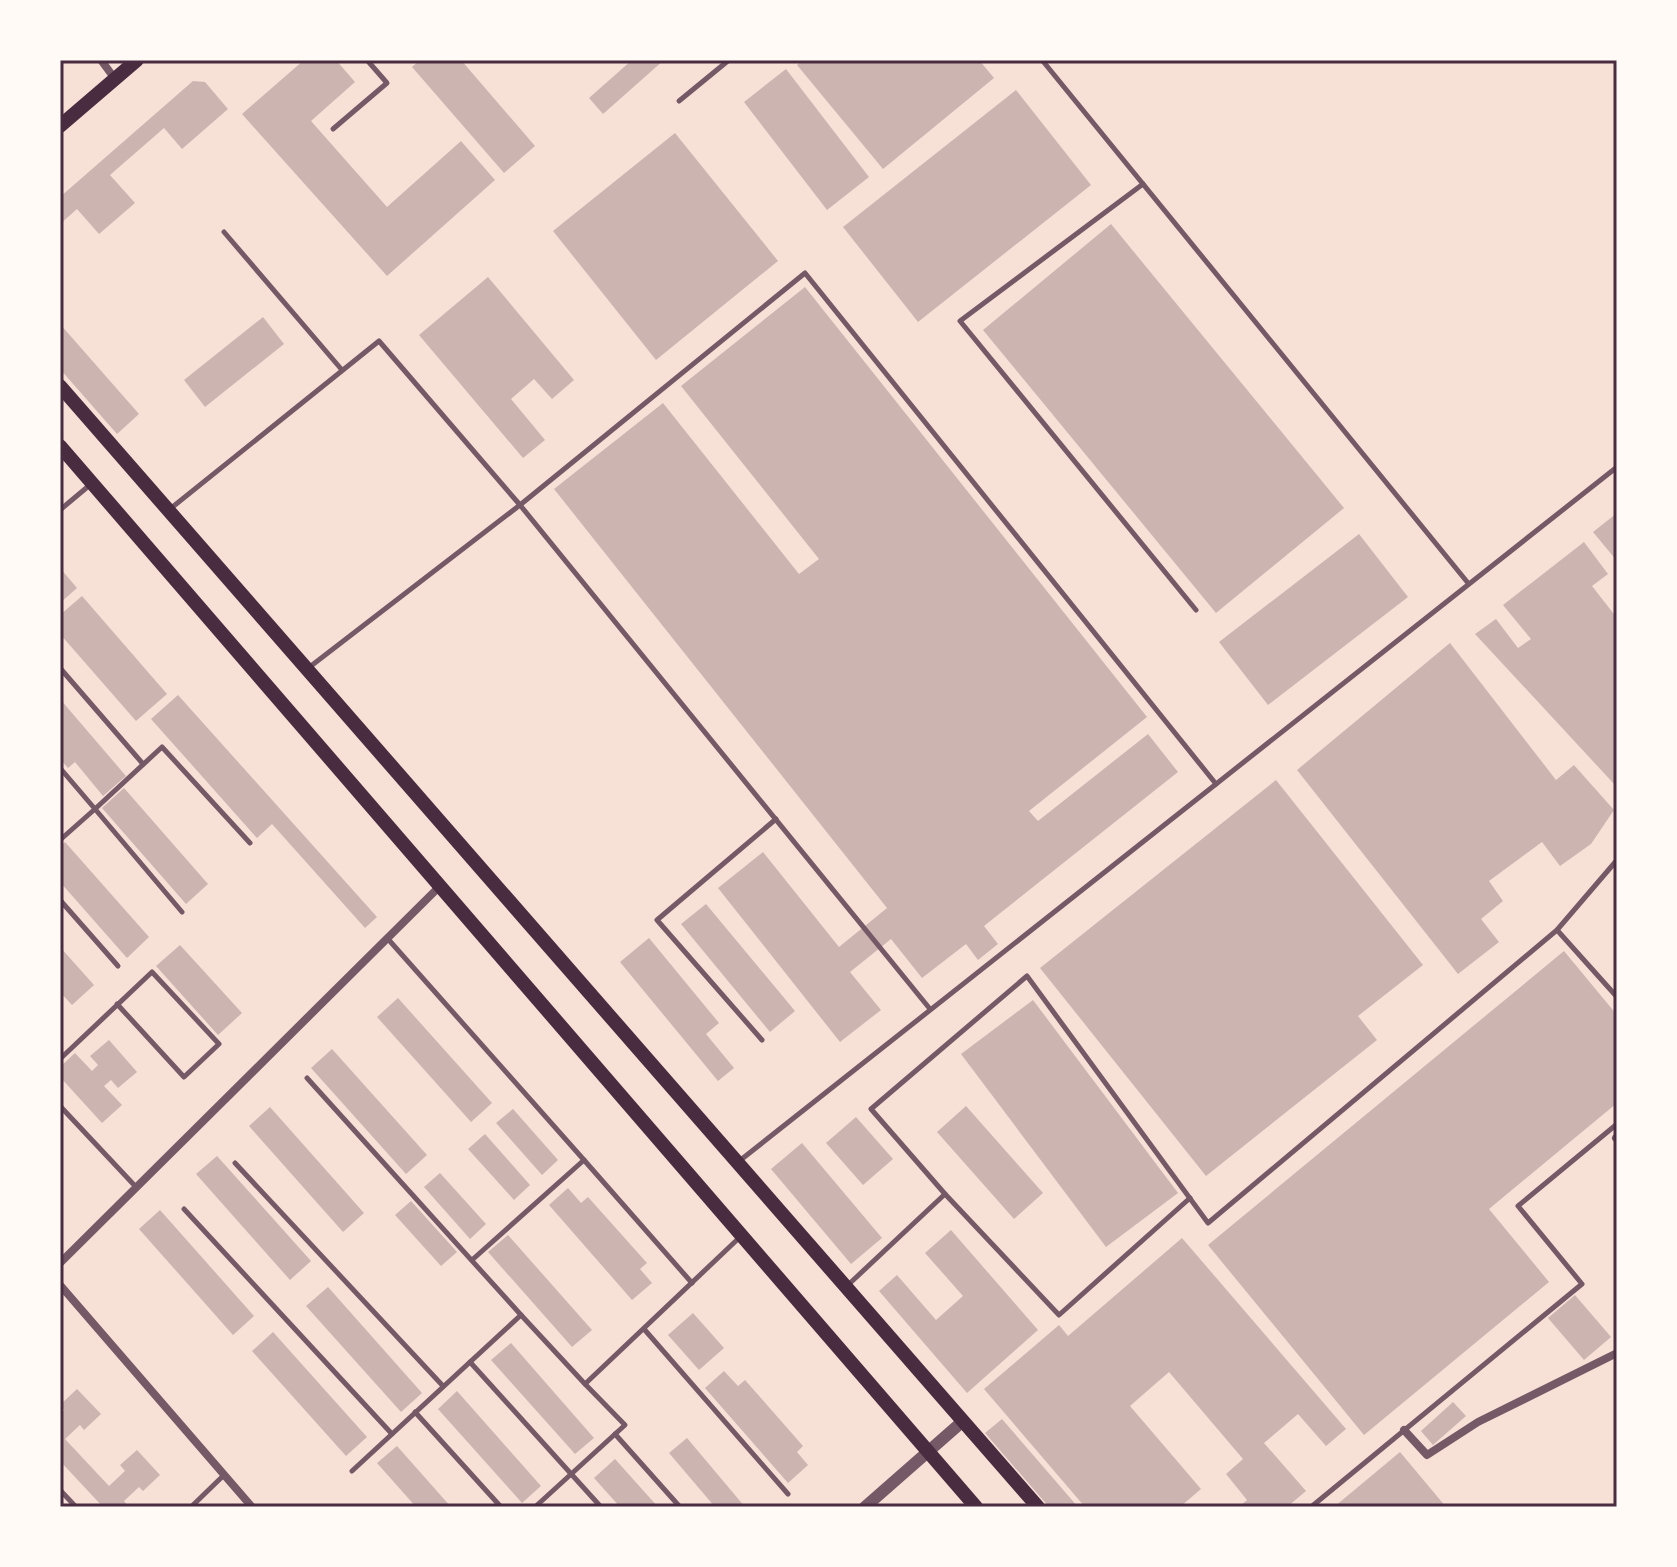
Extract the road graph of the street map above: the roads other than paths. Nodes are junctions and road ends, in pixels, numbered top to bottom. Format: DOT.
graph roads {
  1 [pos="101,60"];
  2 [pos="137,60"];
  3 [pos="367,60"];
  4 [pos="729,60"];
  5 [pos="1042,60"];
  6 [pos="115,79"];
  7 [pos="679,101"];
  8 [pos="60,126"];
  9 [pos="333,129"];
  10 [pos="1143,184"];
  11 [pos="224,232"];
  12 [pos="342,370"];
  13 [pos="60,386"];
  14 [pos="60,446"];
  15 [pos="1617,467"];
  16 [pos="91,483"];
  17 [pos="520,505"];
  18 [pos="170,509"];
  19 [pos="60,510"];
  20 [pos="1468,584"];
  21 [pos="1196,610"];
  22 [pos="60,668"];
  23 [pos="306,670"];
  24 [pos="143,764"];
  25 [pos="60,768"];
  26 [pos="1216,784"];
  27 [pos="95,809"];
  28 [pos="776,819"];
  29 [pos="60,840"];
  30 [pos="250,843"];
  31 [pos="1617,860"];
  32 [pos="438,888"];
  33 [pos="60,900"];
  34 [pos="182,912"];
  35 [pos="1557,930"];
  36 [pos="387,938"];
  37 [pos="118,966"];
  38 [pos="1617,997"];
  39 [pos="117,1004"];
  40 [pos="930,1009"];
  41 [pos="762,1040"];
  42 [pos="60,1059"];
  43 [pos="307,1078"];
  44 [pos="60,1106"];
  45 [pos="1617,1124"];
  46 [pos="584,1160"];
  47 [pos="737,1162"];
  48 [pos="235,1163"];
  49 [pos="136,1187"];
  50 [pos="945,1194"];
  51 [pos="1190,1198"];
  52 [pos="184,1209"];
  53 [pos="741,1237"];
  54 [pos="472,1260"];
  55 [pos="60,1263"];
  56 [pos="692,1283"];
  57 [pos="60,1285"];
  58 [pos="846,1287"];
  59 [pos="521,1315"];
  60 [pos="644,1329"];
  61 [pos="1617,1353"];
  62 [pos="470,1361"];
  63 [pos="585,1384"];
  64 [pos="443,1386"];
  65 [pos="415,1412"];
  66 [pos="963,1421"];
  67 [pos="1404,1430"];
  68 [pos="392,1434"];
  69 [pos="615,1434"];
  70 [pos="928,1452"];
  71 [pos="352,1471"];
  72 [pos="571,1474"];
  73 [pos="224,1475"];
  74 [pos="60,1490"];
  75 [pos="788,1494"];
  76 [pos="76,1507"];
  77 [pos="191,1507"];
  78 [pos="252,1507"];
  79 [pos="501,1507"];
  80 [pos="535,1507"];
  81 [pos="601,1507"];
  82 [pos="680,1507"];
  83 [pos="865,1507"];
  84 [pos="976,1507"];
  85 [pos="1038,1507"];
  86 [pos="1311,1507"];
  1 -- 6 [label="street"];
  2 -- 6 [label="main road"];
  3 -- 9 [label="lane"];
  4 -- 7 [label="lane"];
  5 -- 10 [label="lane"];
  6 -- 8 [label="main road"];
  10 -- 20 [label="lane"];
  10 -- 21 [label="lane"];
  11 -- 12 [label="lane"];
  12 -- 17 [label="lane"];
  12 -- 18 [label="lane"];
  13 -- 18 [label="main road"];
  14 -- 16 [label="main road"];
  15 -- 20 [label="lane"];
  16 -- 19 [label="lane"];
  16 -- 32 [label="main road"];
  17 -- 23 [label="lane"];
  17 -- 26 [label="lane"];
  17 -- 28 [label="lane"];
  18 -- 23 [label="main road"];
  20 -- 26 [label="lane"];
  22 -- 24 [label="lane"];
  23 -- 47 [label="main road"];
  24 -- 27 [label="lane"];
  24 -- 30 [label="lane"];
  25 -- 27 [label="lane"];
  26 -- 40 [label="lane"];
  27 -- 29 [label="lane"];
  27 -- 34 [label="lane"];
  28 -- 40 [label="lane"];
  28 -- 41 [label="lane"];
  31 -- 35 [label="lane"];
  32 -- 36 [label="street"];
  32 -- 53 [label="main road"];
  33 -- 37 [label="lane"];
  35 -- 38 [label="lane"];
  35 -- 51 [label="lane"];
  36 -- 46 [label="lane"];
  36 -- 49 [label="street"];
  39 -- 39 [label="lane"];
  39 -- 42 [label="lane"];
  40 -- 47 [label="lane"];
  43 -- 54 [label="lane"];
  44 -- 49 [label="lane"];
  45 -- 67 [label="lane"];
  46 -- 54 [label="lane"];
  46 -- 56 [label="lane"];
  47 -- 58 [label="main road"];
  48 -- 64 [label="lane"];
  49 -- 55 [label="street"];
  50 -- 51 [label="lane"];
  50 -- 51 [label="lane"];
  50 -- 58 [label="lane"];
  52 -- 68 [label="lane"];
  53 -- 56 [label="lane"];
  53 -- 70 [label="main road"];
  54 -- 59 [label="lane"];
  56 -- 60 [label="lane"];
  57 -- 73 [label="street"];
  58 -- 66 [label="main road"];
  59 -- 62 [label="lane"];
  59 -- 63 [label="lane"];
  60 -- 63 [label="lane"];
  60 -- 75 [label="lane"];
  61 -- 67 [label="street"];
  62 -- 64 [label="lane"];
  62 -- 72 [label="lane"];
  63 -- 69 [label="lane"];
  64 -- 65 [label="lane"];
  65 -- 68 [label="lane"];
  65 -- 79 [label="lane"];
  66 -- 70 [label="street"];
  66 -- 85 [label="main road"];
  67 -- 86 [label="lane"];
  68 -- 71 [label="lane"];
  69 -- 72 [label="lane"];
  69 -- 82 [label="lane"];
  70 -- 83 [label="street"];
  70 -- 84 [label="main road"];
  72 -- 80 [label="lane"];
  72 -- 81 [label="lane"];
  73 -- 77 [label="lane"];
  73 -- 78 [label="street"];
  74 -- 76 [label="lane"];
}
